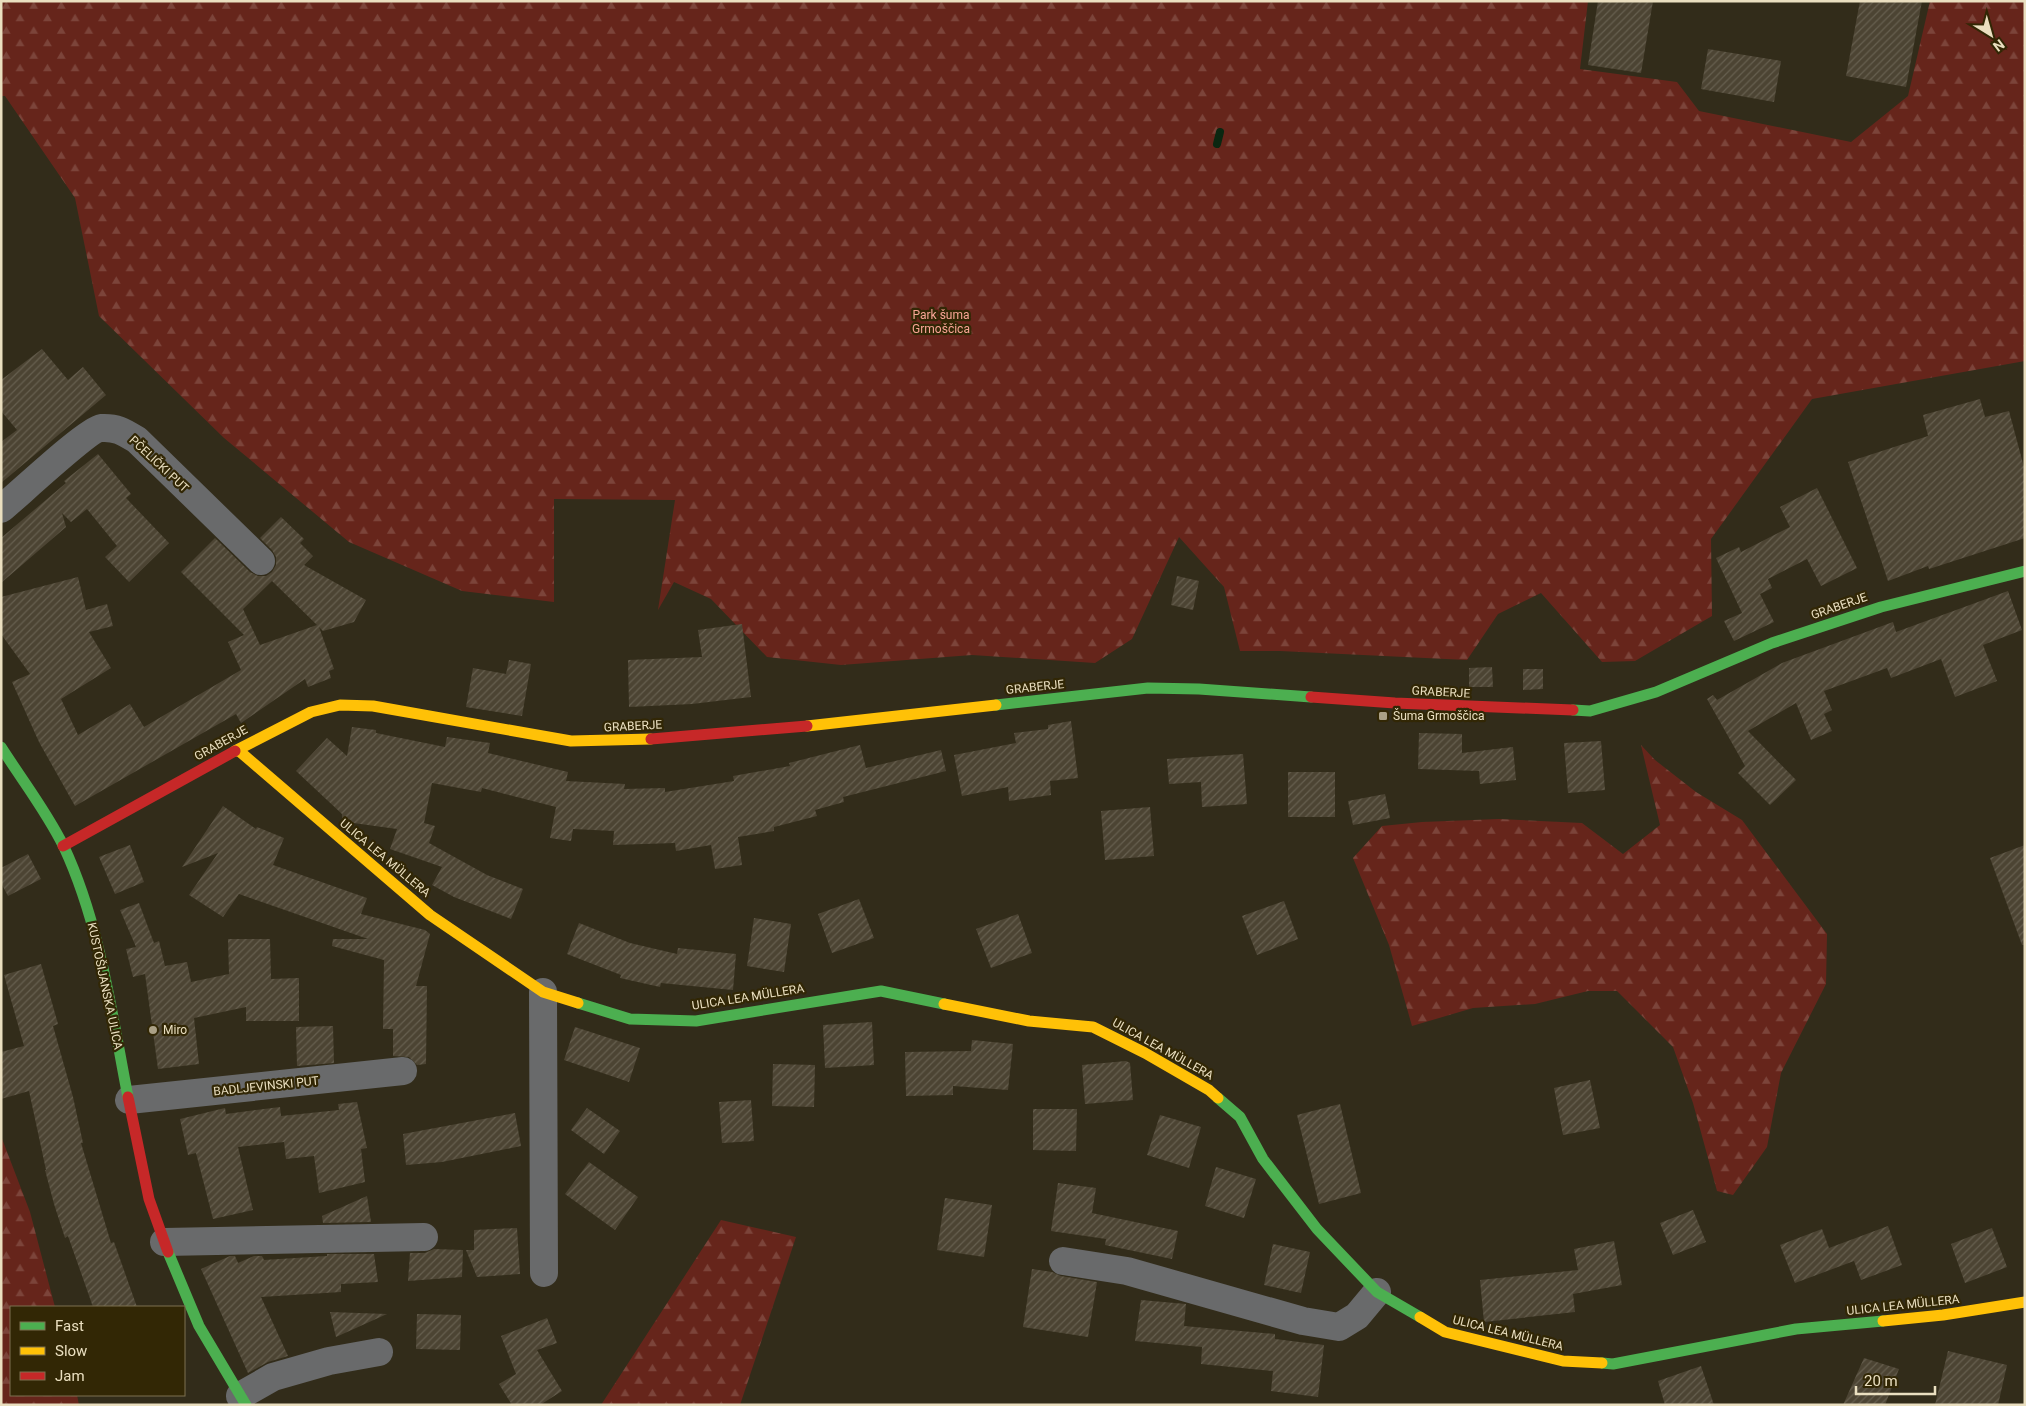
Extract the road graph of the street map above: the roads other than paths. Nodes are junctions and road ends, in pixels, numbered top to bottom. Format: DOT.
graph roads {
  1 [pos="1,509"];
  2 [pos="261,561"];
  3 [pos="2025,571"];
  4 [pos="1,747"];
  5 [pos="238,750"];
  6 [pos="63,846"];
  7 [pos="543,992"];
  8 [pos="403,1071"];
  9 [pos="129,1100"];
  10 [pos="424,1237"];
  11 [pos="164,1242"];
  12 [pos="1063,1261"];
  13 [pos="544,1273"];
  14 [pos="1378,1292"];
  15 [pos="2025,1302"];
  16 [pos="379,1352"];
  17 [pos="243,1400"];
  1 -- 2 [label="street, PČELIČKI PUT"];
  3 -- 5 [label="street, GRABERJE"];
  4 -- 6 [label="street, KUSTOŠIJANSKA ULICA"];
  5 -- 6 [label="street, GRABERJE"];
  5 -- 7 [label="street, ULICA LEA MÜLLERA"];
  6 -- 9 [label="street, KUSTOŠIJANSKA ULICA"];
  7 -- 13 [label="street"];
  7 -- 14 [label="street, ULICA LEA MÜLLERA"];
  8 -- 9 [label="street, BADLJEVINSKI PUT"];
  9 -- 11 [label="street, KUSTOŠIJANSKA ULICA"];
  10 -- 11 [label="street"];
  11 -- 17 [label="street, KUSTOŠIJANSKA ULICA"];
  12 -- 14 [label="street"];
  14 -- 15 [label="street, ULICA LEA MÜLLERA"];
  16 -- 17 [label="street, KUSTOŠIJANSKA ULICA"];
}
